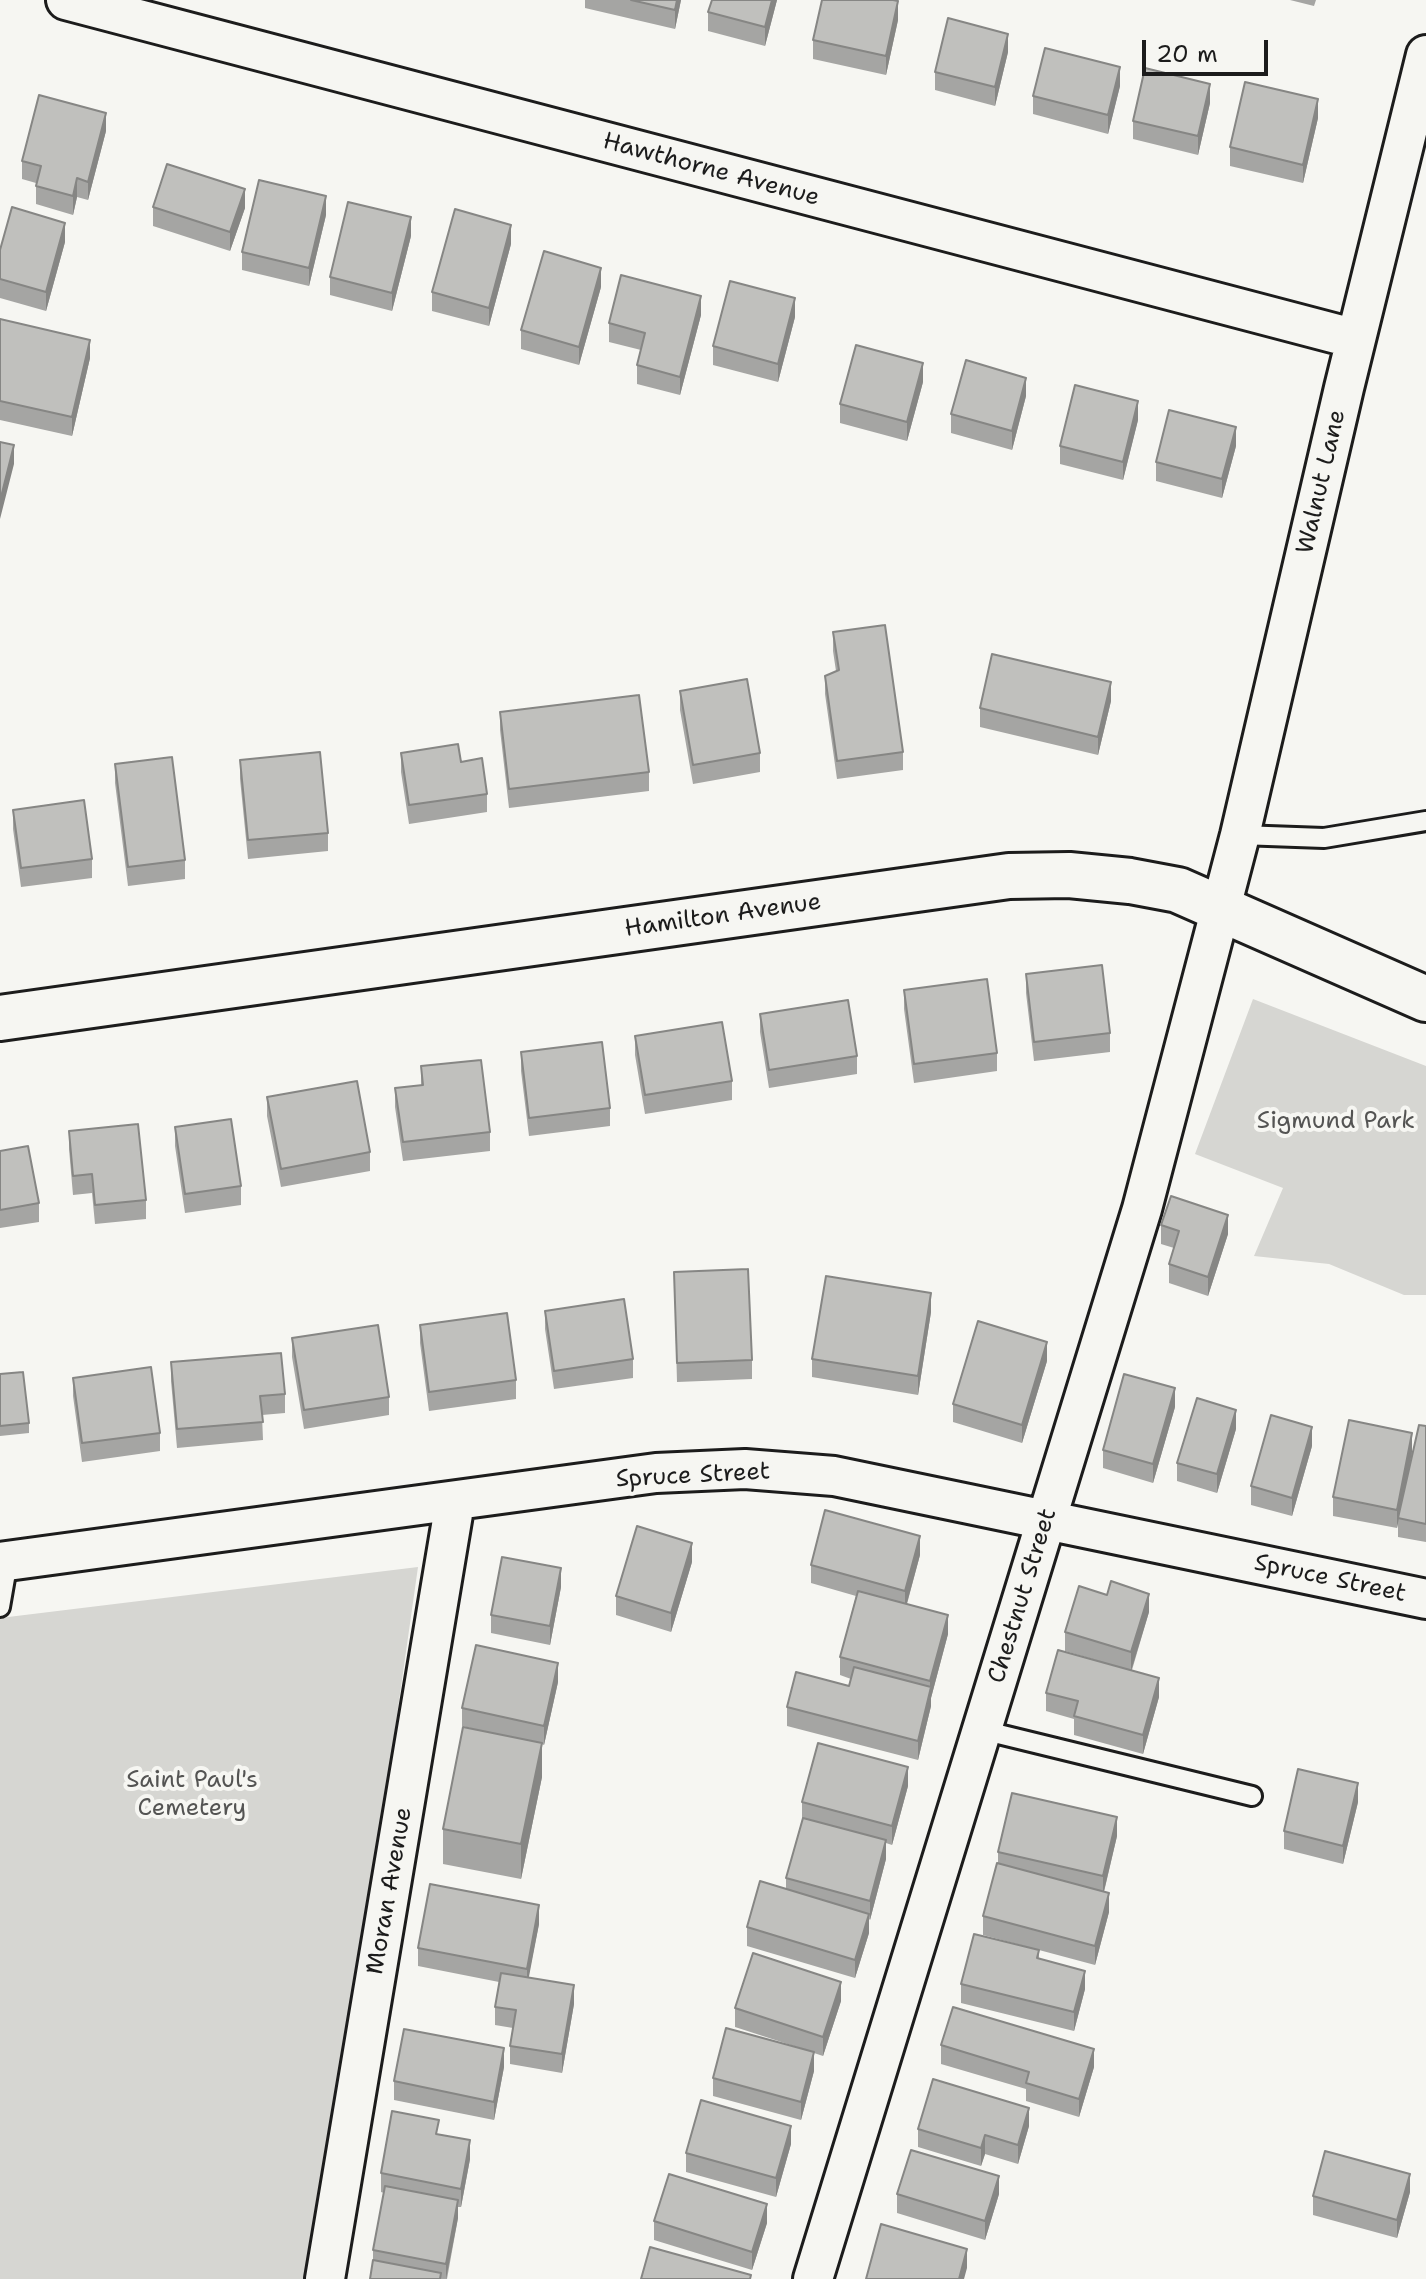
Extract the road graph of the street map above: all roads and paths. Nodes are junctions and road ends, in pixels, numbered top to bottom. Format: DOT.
graph roads {
  1 [pos="66,0"];
  2 [pos="1426,55"];
  3 [pos="1356,339"];
  4 [pos="1426,821"];
  5 [pos="1240,835"];
  6 [pos="1221,910"];
  7 [pos="1426,999"];
  8 [pos="0,1018"];
  9 [pos="455,1502"];
  10 [pos="1047,1519"];
  11 [pos="4,1562"];
  12 [pos="1426,1599"];
  13 [pos="0,1607"];
  14 [pos="982,1730"];
  15 [pos="1252,1796"];
  16 [pos="325,2279"];
  17 [pos="813,2279"];
  1 -- 3 [label="street, Hawthorne Avenue"];
  2 -- 3 [label="street, Walnut Lane"];
  3 -- 5 [label="street, Walnut Lane"];
  4 -- 5 [label="lane"];
  5 -- 6 [label="street, Walnut Lane"];
  6 -- 7 [label="street, Hamilton Avenue"];
  6 -- 8 [label="street, Hamilton Avenue"];
  6 -- 10 [label="street, Chestnut Street"];
  9 -- 10 [label="street, Spruce Street"];
  9 -- 11 [label="street, Spruce Street"];
  9 -- 16 [label="street, Moran Avenue"];
  10 -- 12 [label="street, Spruce Street"];
  10 -- 14 [label="street, Chestnut Street"];
  11 -- 13 [label="lane"];
  14 -- 15 [label="lane"];
  14 -- 17 [label="street, Chestnut Street"];
}
